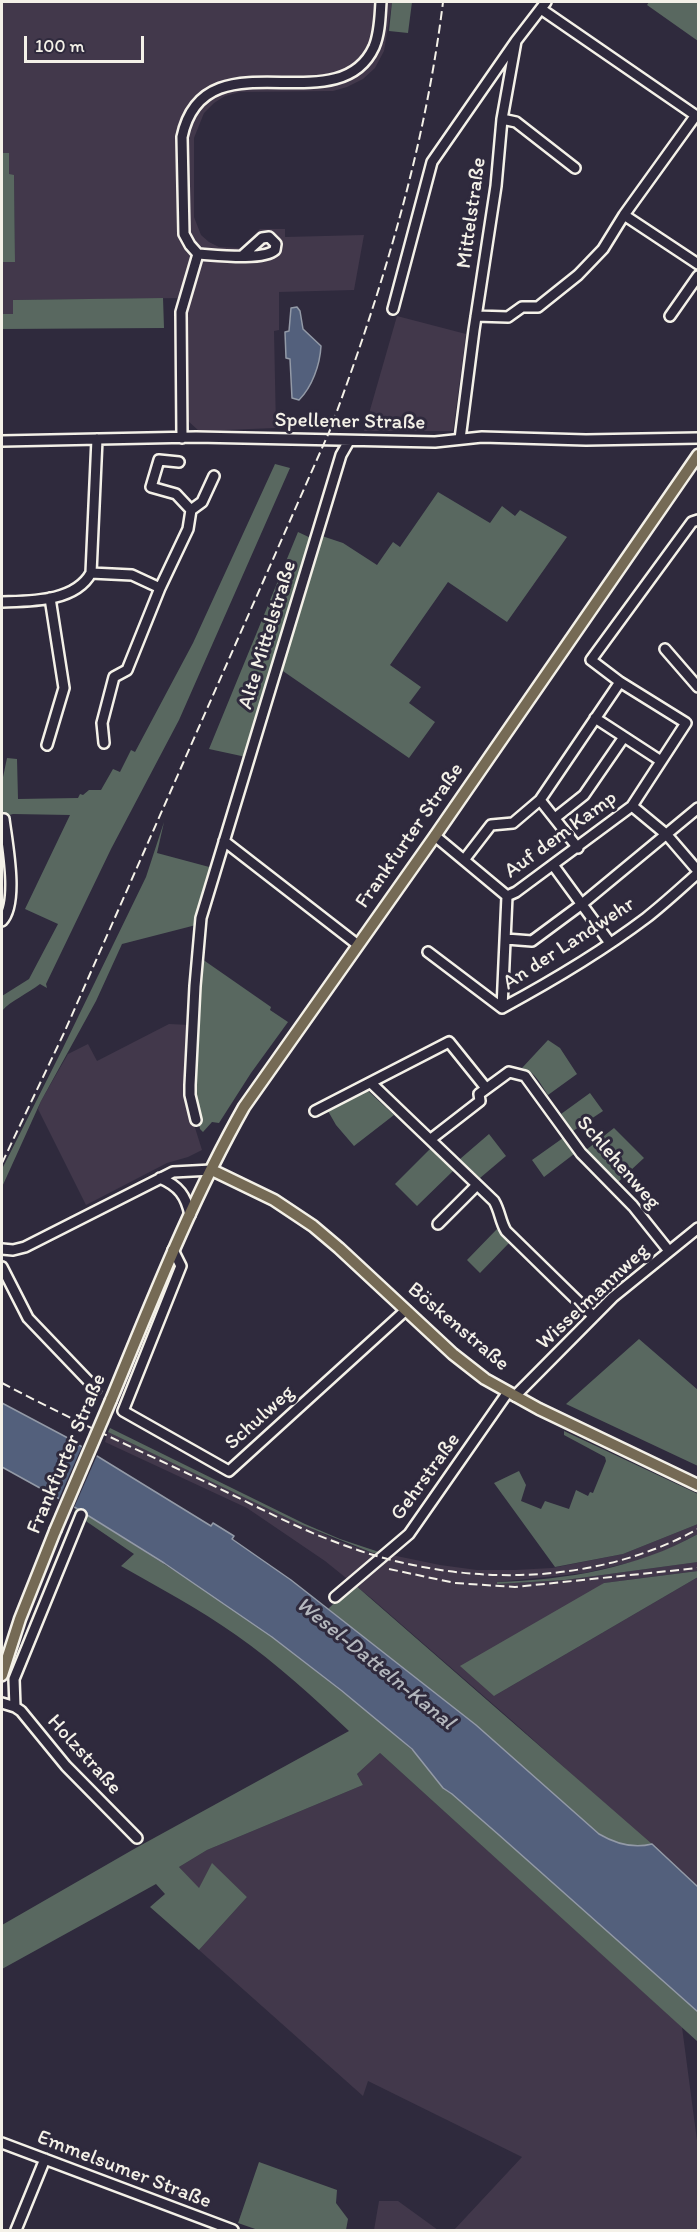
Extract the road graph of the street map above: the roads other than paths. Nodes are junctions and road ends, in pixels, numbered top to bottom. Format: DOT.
graph roads {
  1 [pos="381,2"];
  2 [pos="543,5"];
  3 [pos="516,40"];
  4 [pos="697,116"];
  5 [pos="502,119"];
  6 [pos="575,168"];
  7 [pos="624,215"];
  8 [pos="198,255"];
  9 [pos="242,256"];
  10 [pos="699,264"];
  11 [pos="699,276"];
  12 [pos="393,309"];
  13 [pos="476,316"];
  14 [pos="670,316"];
  15 [pos="182,438"];
  16 [pos="699,438"];
  17 [pos="97,439"];
  18 [pos="460,439"];
  19 [pos="2,441"];
  20 [pos="349,441"];
  21 [pos="699,455"];
  22 [pos="180,462"];
  23 [pos="214,476"];
  24 [pos="191,510"];
  25 [pos="699,520"];
  26 [pos="91,573"];
  27 [pos="160,588"];
  28 [pos="50,597"];
  29 [pos="2,602"];
  30 [pos="665,649"];
  31 [pos="620,681"];
  32 [pos="699,687"];
  33 [pos="595,718"];
  34 [pos="624,737"];
  35 [pos="104,743"];
  36 [pos="47,745"];
  37 [pos="661,761"];
  38 [pos="540,800"];
  39 [pos="632,806"];
  40 [pos="699,808"];
  41 [pos="555,818"];
  42 [pos="4,819"];
  43 [pos="667,835"];
  44 [pos="435,836"];
  45 [pos="224,841"];
  46 [pos="578,848"];
  47 [pos="464,860"];
  48 [pos="553,866"];
  49 [pos="699,872"];
  50 [pos="507,896"];
  51 [pos="582,904"];
  52 [pos="2,921"];
  53 [pos="506,939"];
  54 [pos="610,943"];
  55 [pos="358,945"];
  56 [pos="428,952"];
  57 [pos="502,1008"];
  58 [pos="371,1083"];
  59 [pos="486,1088"];
  60 [pos="315,1111"];
  61 [pos="196,1120"];
  62 [pos="431,1139"];
  63 [pos="212,1170"];
  64 [pos="160,1178"];
  65 [pos="477,1185"];
  66 [pos="190,1215"];
  67 [pos="438,1224"];
  68 [pos="699,1228"];
  69 [pos="2,1249"];
  70 [pos="173,1250"];
  71 [pos="669,1251"];
  72 [pos="2,1267"];
  73 [pos="406,1310"];
  74 [pos="593,1316"];
  75 [pos="96,1389"];
  76 [pos="511,1394"];
  77 [pos="123,1411"];
  78 [pos="699,1485"];
  79 [pos="81,1515"];
  80 [pos="335,1597"];
  81 [pos="2,1675"];
  82 [pos="2,1703"];
  83 [pos="15,1707"];
  84 [pos="137,1838"];
  85 [pos="2,2143"];
  86 [pos="45,2159"];
  87 [pos="16,2230"];
  88 [pos="233,2230"];
  1 -- 8 [label="street"];
  2 -- 3 [label="street, Mittelstraße"];
  2 -- 4 [label="street"];
  3 -- 5 [label="street, Mittelstraße"];
  3 -- 12 [label="street"];
  4 -- 7 [label="street"];
  5 -- 6 [label="street"];
  5 -- 13 [label="street, Mittelstraße"];
  7 -- 10 [label="street"];
  7 -- 13 [label="street"];
  8 -- 9 [label="street"];
  8 -- 15 [label="street"];
  11 -- 14 [label="street"];
  13 -- 18 [label="street, Mittelstraße"];
  15 -- 17 [label="street, Spellener Straße"];
  15 -- 20 [label="street, Spellener Straße"];
  16 -- 18 [label="street, Spellener Straße"];
  17 -- 19 [label="street, Spellener Straße"];
  17 -- 26 [label="street"];
  18 -- 20 [label="street, Spellener Straße"];
  20 -- 45 [label="street, Alte Mittelstraße"];
  21 -- 44 [label="main road, Frankfurter Straße"];
  22 -- 24 [label="street"];
  23 -- 24 [label="street"];
  24 -- 27 [label="street"];
  25 -- 31 [label="street"];
  26 -- 27 [label="street"];
  26 -- 28 [label="street"];
  27 -- 35 [label="street"];
  28 -- 29 [label="street"];
  28 -- 36 [label="street"];
  30 -- 32 [label="street"];
  31 -- 33 [label="street"];
  31 -- 37 [label="street, Auf dem Kamp"];
  33 -- 34 [label="street"];
  33 -- 38 [label="street"];
  34 -- 37 [label="street"];
  34 -- 41 [label="street"];
  37 -- 39 [label="street, Auf dem Kamp"];
  38 -- 41 [label="street"];
  38 -- 47 [label="street"];
  39 -- 43 [label="street"];
  39 -- 46 [label="street, Auf dem Kamp"];
  40 -- 43 [label="street"];
  41 -- 46 [label="street"];
  42 -- 52 [label="street"];
  43 -- 49 [label="street"];
  43 -- 51 [label="street"];
  44 -- 47 [label="street, Auf dem Kamp"];
  44 -- 55 [label="main road, Frankfurter Straße"];
  45 -- 55 [label="street"];
  45 -- 61 [label="street, Alte Mittelstraße"];
  46 -- 48 [label="street, Auf dem Kamp"];
  47 -- 50 [label="street, Auf dem Kamp"];
  48 -- 50 [label="street, Auf dem Kamp"];
  48 -- 51 [label="street"];
  49 -- 54 [label="street, An der Landwehr"];
  50 -- 53 [label="street"];
  51 -- 53 [label="street"];
  51 -- 54 [label="street"];
  53 -- 57 [label="street"];
  54 -- 57 [label="street, An der Landwehr"];
  55 -- 63 [label="main road, Frankfurter Straße"];
  56 -- 57 [label="street, An der Landwehr"];
  58 -- 59 [label="street"];
  58 -- 60 [label="street"];
  58 -- 62 [label="street"];
  59 -- 62 [label="street, Schlehenweg"];
  59 -- 71 [label="street, Schlehenweg"];
  62 -- 65 [label="street"];
  63 -- 64 [label="street"];
  63 -- 66 [label="main road, Frankfurter Straße"];
  63 -- 73 [label="main road, Böskenstraße"];
  64 -- 66 [label="street"];
  64 -- 69 [label="street"];
  65 -- 67 [label="street"];
  65 -- 74 [label="street"];
  66 -- 70 [label="main road, Frankfurter Straße"];
  68 -- 71 [label="street, Wisselmannweg"];
  70 -- 77 [label="street, Frankfurter Straße"];
  70 -- 81 [label="main road, Frankfurter Straße, bridge"];
  71 -- 74 [label="street, Wisselmannweg"];
  72 -- 75 [label="street"];
  73 -- 76 [label="main road, Böskenstraße"];
  73 -- 77 [label="street, Schulweg"];
  74 -- 76 [label="street, Wisselmannweg"];
  76 -- 78 [label="main road, Böskenstraße"];
  76 -- 80 [label="street, Gehrstraße"];
  79 -- 83 [label="street, Frankfurter Straße"];
  82 -- 83 [label="street, Holzstraße"];
  83 -- 84 [label="street, Holzstraße"];
  85 -- 86 [label="street, Emmelsumer Straße"];
  86 -- 87 [label="street"];
  86 -- 88 [label="street, Emmelsumer Straße"];
}
